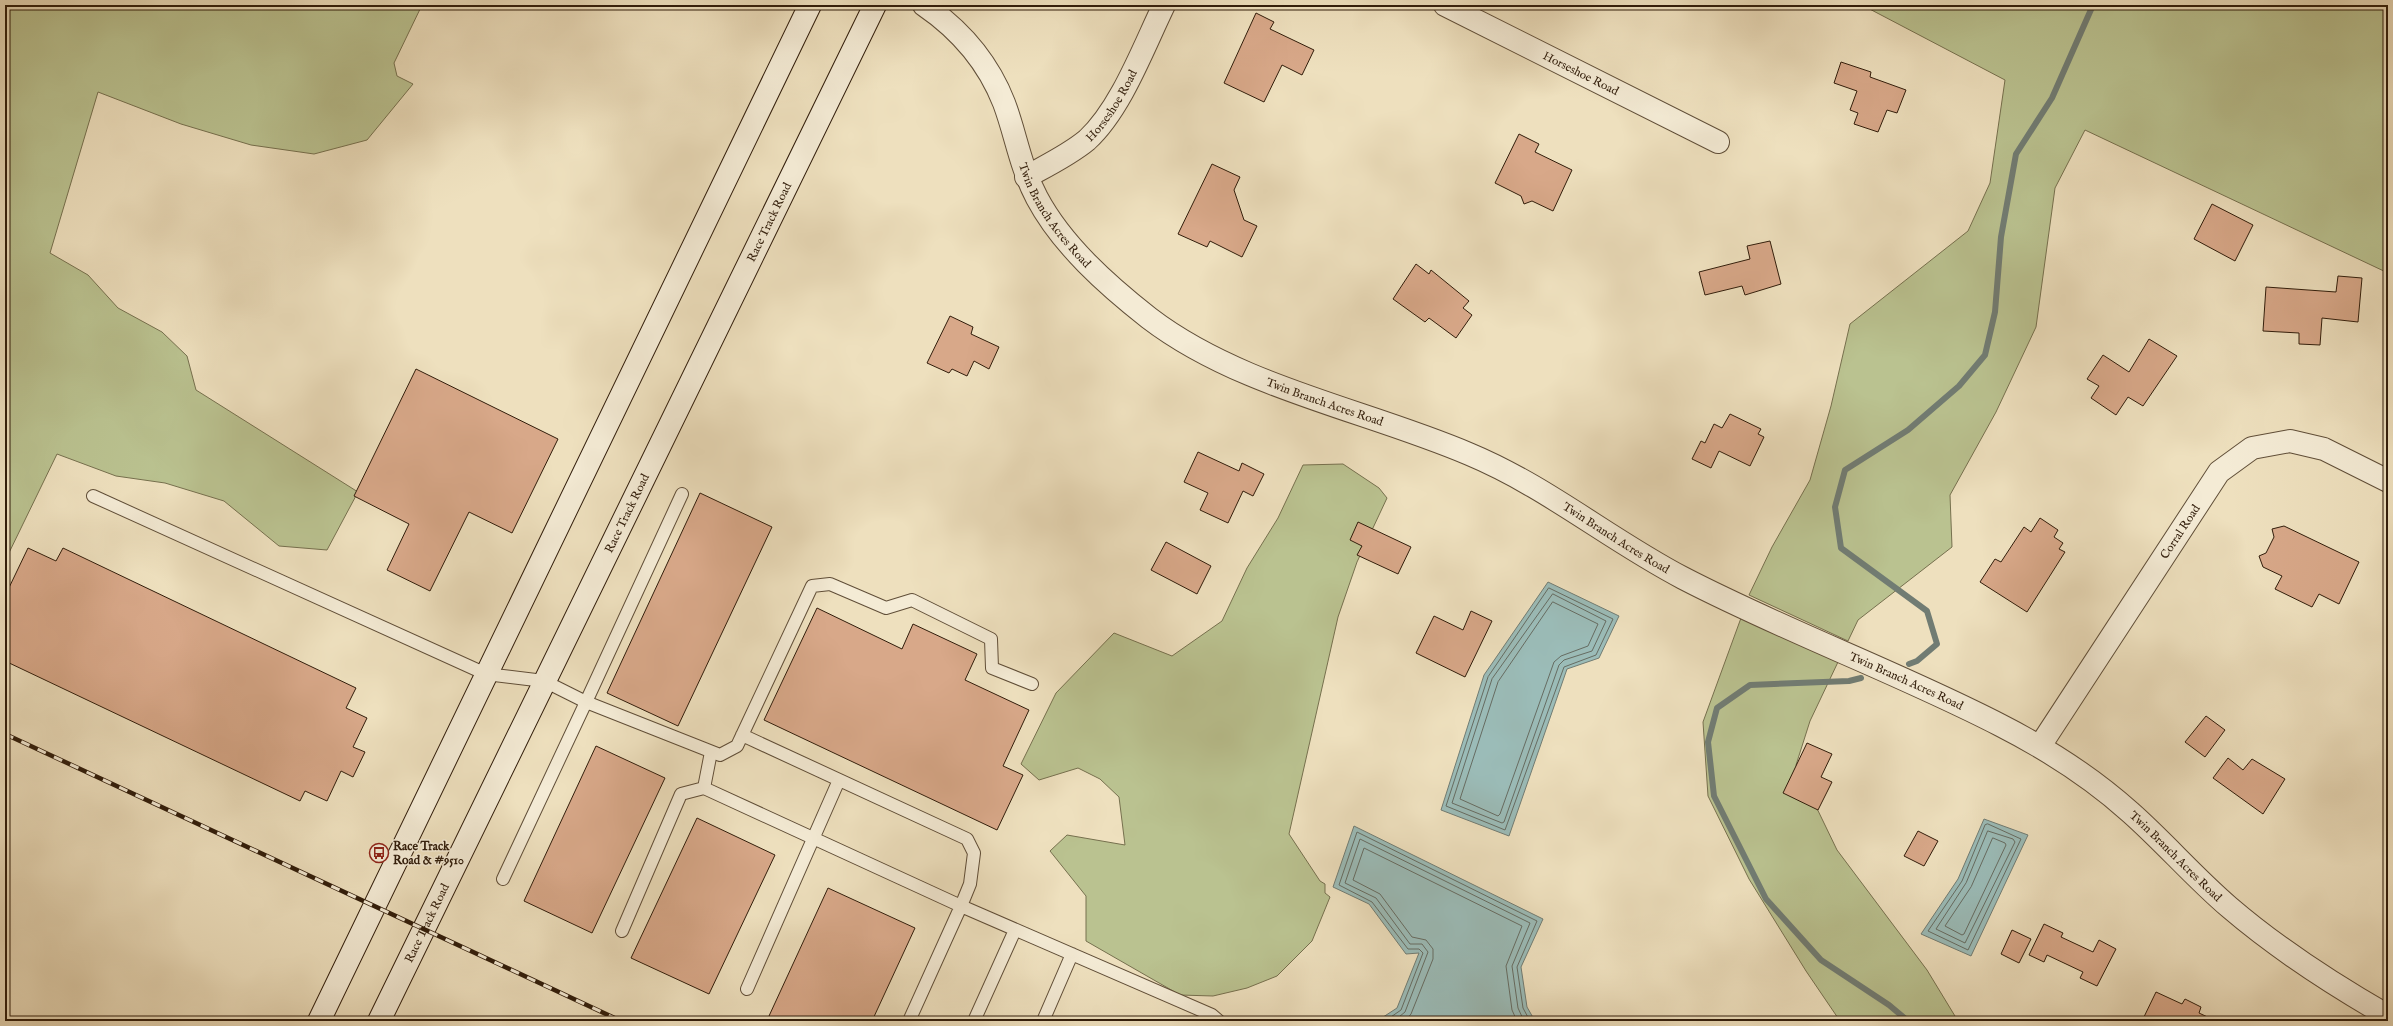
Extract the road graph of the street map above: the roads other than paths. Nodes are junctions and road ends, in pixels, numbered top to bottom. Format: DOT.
graph roads {
  1 [pos="810,5"];
  2 [pos="875,5"];
  3 [pos="924,5"];
  4 [pos="1164,5"];
  5 [pos="1445,5"];
  6 [pos="1718,142"];
  7 [pos="1026,176"];
  8 [pos="2388,481"];
  9 [pos="682,494"];
  10 [pos="93,496"];
  11 [pos="486,674"];
  12 [pos="544,681"];
  13 [pos="1032,684"];
  14 [pos="586,702"];
  15 [pos="742,735"];
  16 [pos="2040,746"];
  17 [pos="711,752"];
  18 [pos="839,780"];
  19 [pos="704,788"];
  20 [pos="813,838"];
  21 [pos="503,879"];
  22 [pos="961,906"];
  23 [pos="1015,930"];
  24 [pos="622,931"];
  25 [pos="1072,954"];
  26 [pos="747,989"];
  27 [pos="2388,1016"];
  28 [pos="319,1021"];
  29 [pos="379,1021"];
  30 [pos="908,1021"];
  31 [pos="974,1021"];
  32 [pos="1043,1021"];
  33 [pos="1219,1021"];
  1 -- 11 [label="street"];
  2 -- 12 [label="street, Race Track Road"];
  3 -- 7 [label="street, Twin Branch Acres Road"];
  4 -- 7 [label="street, Horseshoe Road"];
  5 -- 6 [label="street, Horseshoe Road"];
  7 -- 16 [label="street, Twin Branch Acres Road"];
  8 -- 16 [label="street, Corral Road"];
  9 -- 14 [label="lane"];
  10 -- 11 [label="lane"];
  11 -- 12 [label="lane"];
  11 -- 28 [label="street"];
  12 -- 14 [label="lane"];
  12 -- 29 [label="street, Race Track Road"];
  13 -- 15 [label="lane"];
  14 -- 17 [label="lane"];
  14 -- 21 [label="lane"];
  15 -- 17 [label="lane"];
  15 -- 18 [label="lane"];
  16 -- 27 [label="street, Twin Branch Acres Road"];
  17 -- 19 [label="lane"];
  18 -- 20 [label="lane"];
  18 -- 22 [label="lane"];
  19 -- 20 [label="lane"];
  19 -- 24 [label="lane"];
  20 -- 22 [label="lane"];
  20 -- 26 [label="lane"];
  22 -- 23 [label="lane"];
  22 -- 30 [label="lane"];
  23 -- 25 [label="lane"];
  23 -- 31 [label="lane"];
  25 -- 32 [label="lane"];
  25 -- 33 [label="lane"];
}
